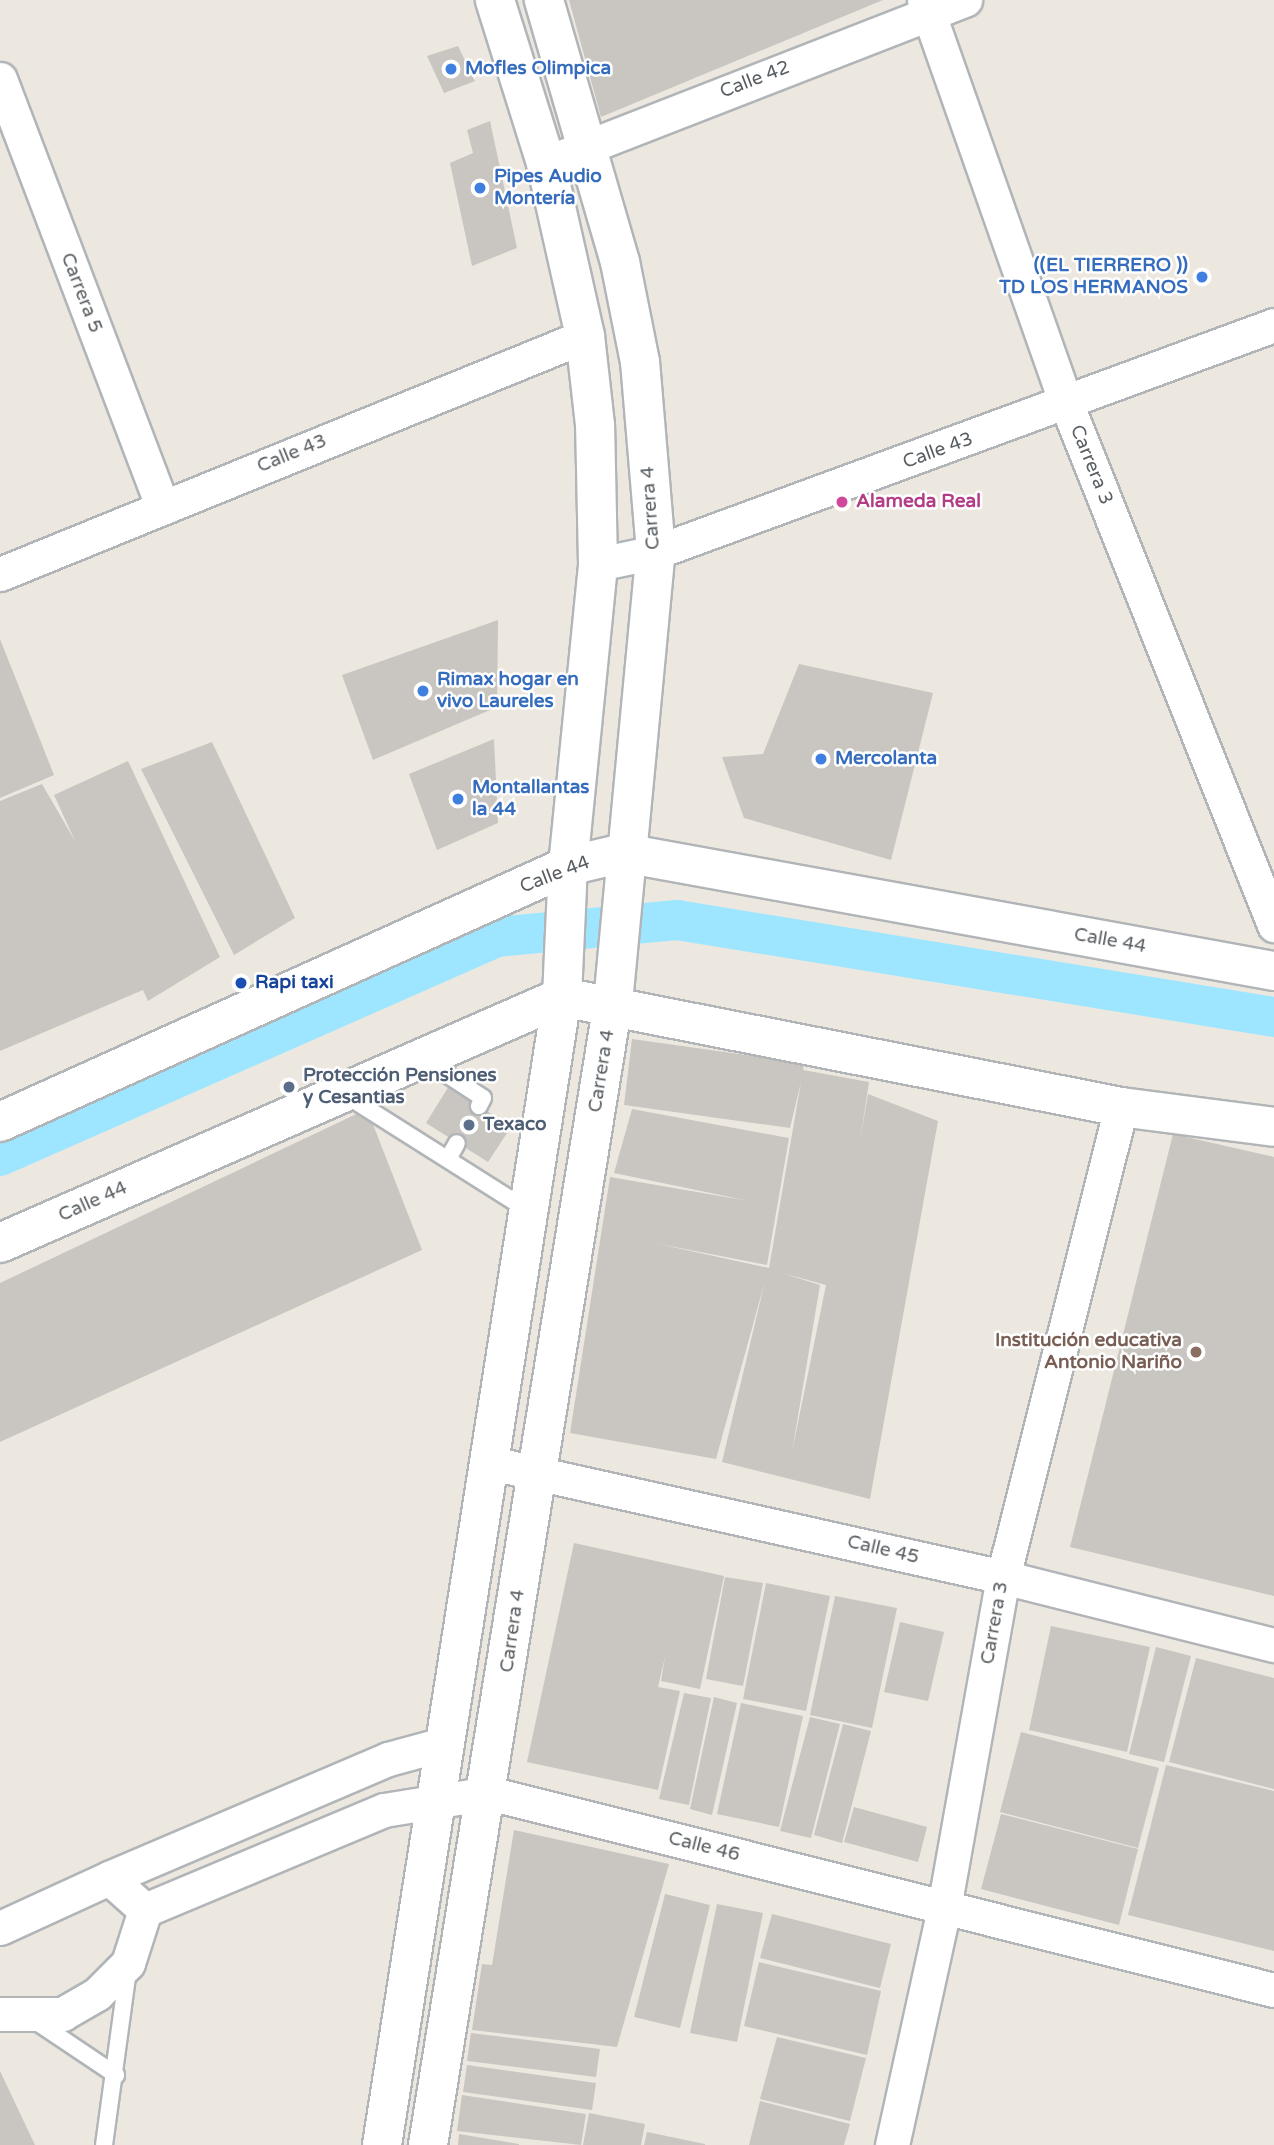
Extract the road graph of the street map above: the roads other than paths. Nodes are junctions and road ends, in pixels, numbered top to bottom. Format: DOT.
graph roads {
  1 [pos="495,0"];
  2 [pos="544,0"];
  3 [pos="965,0"];
  4 [pos="926,6"];
  5 [pos="0,79"];
  6 [pos="589,147"];
  7 [pos="546,163"];
  8 [pos="1274,325"];
  9 [pos="585,336"];
  10 [pos="1067,405"];
  11 [pos="162,506"];
  12 [pos="656,552"];
  13 [pos="598,564"];
  14 [pos="0,574"];
  15 [pos="568,866"];
  16 [pos="623,867"];
  17 [pos="1274,925"];
  18 [pos="1274,971"];
  19 [pos="562,984"];
  20 [pos="613,1003"];
  21 [pos="422,1058"];
  22 [pos="342,1093"];
  23 [pos="479,1106"];
  24 [pos="1121,1107"];
  25 [pos="0,1122"];
  26 [pos="1274,1127"];
  27 [pos="457,1143"];
  28 [pos="448,1159"];
  29 [pos="529,1210"];
  30 [pos="0,1243"];
  31 [pos="491,1463"];
  32 [pos="537,1472"];
  33 [pos="1003,1577"];
  34 [pos="1274,1645"];
  35 [pos="447,1743"];
  36 [pos="489,1793"];
  37 [pos="440,1799"];
  38 [pos="109,1878"];
  39 [pos="944,1908"];
  40 [pos="145,1910"];
  41 [pos="0,1928"];
  42 [pos="128,1963"];
  43 [pos="1274,1990"];
  44 [pos="16,2016"];
  45 [pos="116,2075"];
  46 [pos="104,2145"];
  47 [pos="382,2145"];
  48 [pos="428,2145"];
  49 [pos="892,2145"];
  1 -- 7 [label="street"];
  2 -- 6 [label="street, Carrera 4"];
  3 -- 4 [label="street, Calle 42"];
  4 -- 6 [label="street, Calle 42"];
  4 -- 10 [label="street, Carrera 3"];
  5 -- 11 [label="street, Carrera 5"];
  6 -- 7 [label="street, Calle 42"];
  6 -- 12 [label="street, Carrera 4"];
  7 -- 9 [label="street"];
  8 -- 10 [label="street, Calle 43"];
  9 -- 11 [label="street, Calle 43"];
  9 -- 13 [label="street"];
  10 -- 12 [label="street, Calle 43"];
  10 -- 17 [label="street, Carrera 3"];
  11 -- 14 [label="street, Calle 43"];
  12 -- 13 [label="street, Calle 43"];
  12 -- 16 [label="street, Carrera 4"];
  13 -- 15 [label="street"];
  15 -- 16 [label="street, Calle 44"];
  15 -- 19 [label="street"];
  15 -- 25 [label="street, Calle 44"];
  16 -- 18 [label="street, Calle 44"];
  16 -- 20 [label="street, Carrera 4"];
  19 -- 20 [label="street"];
  19 -- 21 [label="street, Calle 44"];
  19 -- 29 [label="street"];
  20 -- 24 [label="street"];
  20 -- 32 [label="street, Carrera 4"];
  21 -- 22 [label="street, Calle 44"];
  21 -- 23 [label="lane"];
  22 -- 28 [label="lane"];
  22 -- 30 [label="street, Calle 44"];
  24 -- 26 [label="street"];
  24 -- 33 [label="street, Carrera 3"];
  27 -- 28 [label="lane"];
  28 -- 29 [label="lane"];
  29 -- 31 [label="street"];
  31 -- 32 [label="street, Calle 45"];
  31 -- 35 [label="street"];
  32 -- 33 [label="street, Calle 45"];
  32 -- 36 [label="street, Carrera 4"];
  33 -- 34 [label="street, Calle 45"];
  33 -- 39 [label="street, Carrera 3"];
  35 -- 37 [label="street"];
  35 -- 38 [label="street"];
  36 -- 37 [label="street, Calle 46"];
  36 -- 39 [label="street, Calle 46"];
  36 -- 48 [label="street, Carrera 4"];
  37 -- 40 [label="street, Calle 46"];
  37 -- 47 [label="street"];
  38 -- 40 [label="street"];
  38 -- 41 [label="street"];
  39 -- 43 [label="street, Calle 46"];
  39 -- 49 [label="street, Carrera 3"];
  40 -- 42 [label="street"];
  42 -- 44 [label="street"];
  42 -- 45 [label="lane"];
  44 -- 45 [label="lane"];
  45 -- 46 [label="lane"];
}
